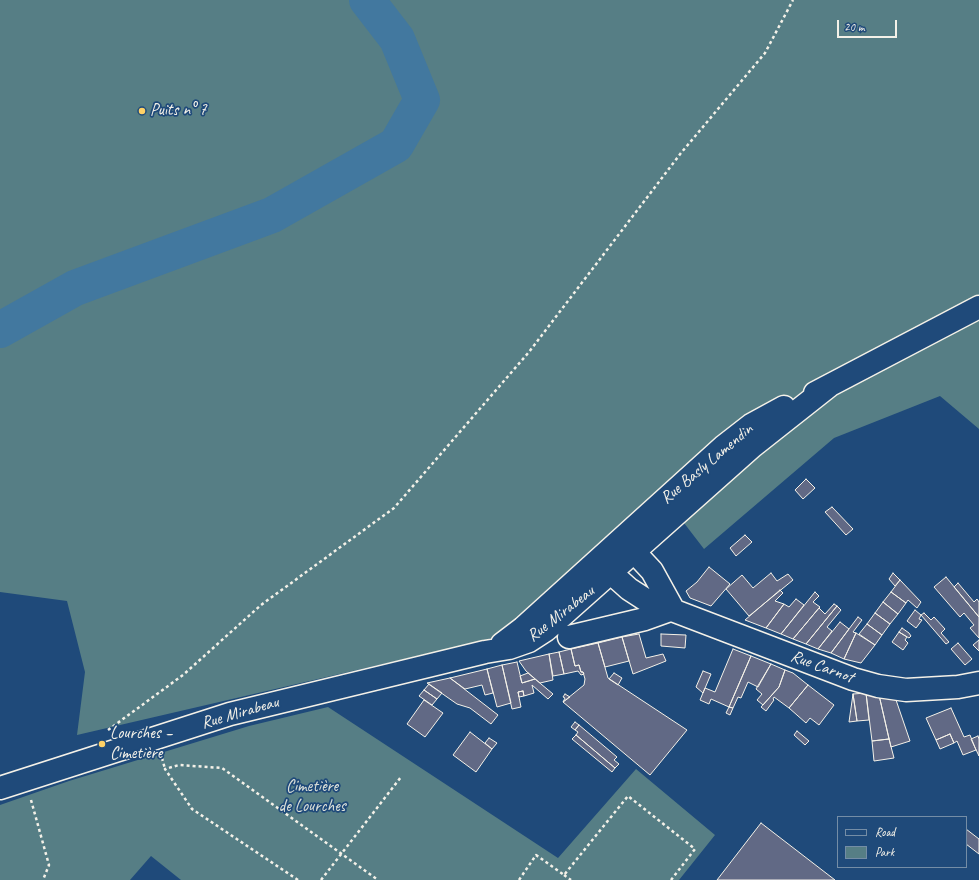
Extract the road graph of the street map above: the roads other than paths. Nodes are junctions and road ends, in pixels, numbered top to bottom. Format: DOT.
graph roads {
  1 [pos="979,307"];
  2 [pos="628,544"];
  3 [pos="604,567"];
  4 [pos="673,609"];
  5 [pos="569,637"];
  6 [pos="979,683"];
  7 [pos="0,788"];
  1 -- 2 [label="street, Rue Basly Lamendin"];
  2 -- 3 [label="street, Rue Basly Lamendin"];
  2 -- 4 [label="street"];
  3 -- 4 [label="street, Rue Carnot"];
  3 -- 7 [label="street, Rue Mirabeau"];
  4 -- 5 [label="street"];
  4 -- 6 [label="street, Rue Carnot"];
}
